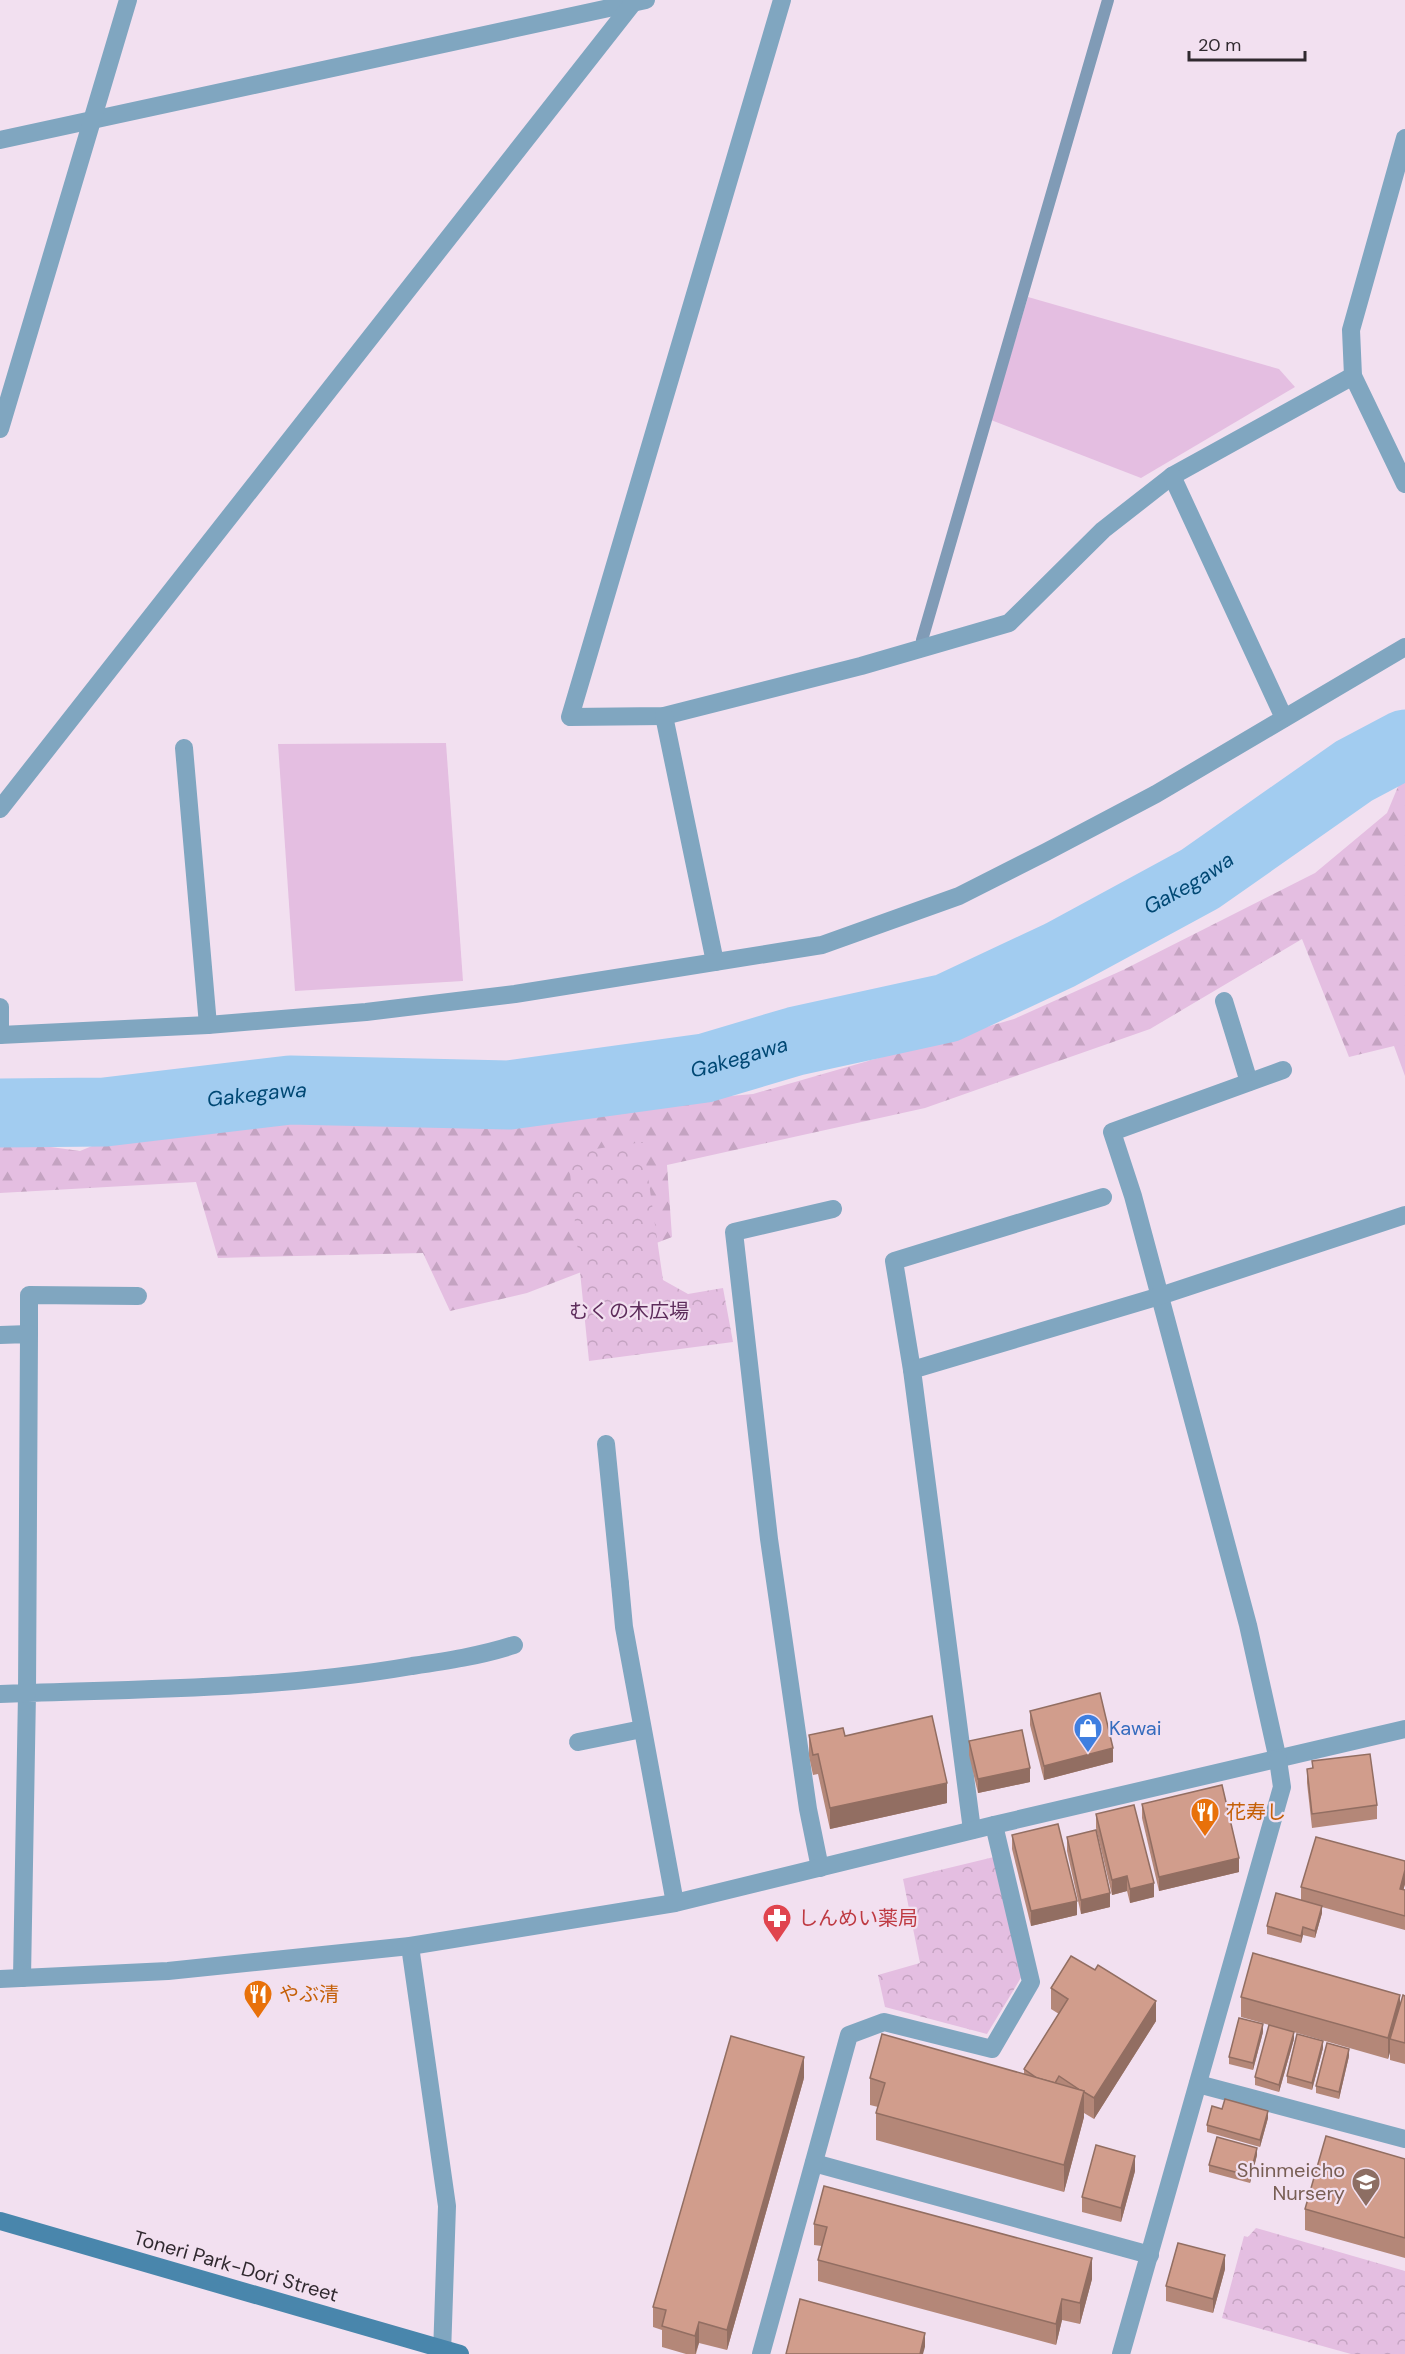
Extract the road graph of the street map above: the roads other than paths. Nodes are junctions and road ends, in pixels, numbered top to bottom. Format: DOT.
graph roads {
  1 [pos="128,0"];
  2 [pos="782,0"];
  3 [pos="642,1"];
  4 [pos="92,122"];
  5 [pos="1405,138"];
  6 [pos="0,140"];
  7 [pos="1353,376"];
  8 [pos="4,402"];
  9 [pos="0,429"];
  10 [pos="1172,476"];
  11 [pos="1405,484"];
  12 [pos="1405,647"];
  13 [pos="664,716"];
  14 [pos="1284,718"];
  15 [pos="184,748"];
  16 [pos="0,809"];
  17 [pos="716,963"];
  18 [pos="1224,1001"];
  19 [pos="0,1007"];
  20 [pos="208,1025"];
  21 [pos="0,1035"];
  22 [pos="1283,1070"];
  23 [pos="1249,1082"];
  24 [pos="1103,1197"];
  25 [pos="833,1209"];
  26 [pos="1405,1215"];
  27 [pos="138,1296"];
  28 [pos="1160,1296"];
  29 [pos="29,1334"];
  30 [pos="0,1335"];
  31 [pos="912,1370"];
  32 [pos="606,1444"];
  33 [pos="514,1646"];
  34 [pos="0,1694"];
  35 [pos="27,1694"];
  36 [pos="1405,1729"];
  37 [pos="642,1730"];
  38 [pos="578,1742"];
  39 [pos="1278,1760"];
  40 [pos="994,1825"];
  41 [pos="972,1830"];
  42 [pos="820,1868"];
  43 [pos="675,1903"];
  44 [pos="410,1947"];
  45 [pos="22,1978"];
  46 [pos="0,1979"];
  47 [pos="1198,2084"];
  48 [pos="1405,2139"];
  49 [pos="814,2163"];
  50 [pos="0,2221"];
  51 [pos="1150,2255"];
  52 [pos="449,2352"];
  53 [pos="761,2354"];
  54 [pos="1121,2354"];
  1 -- 4 [label="street"];
  2 -- 13 [label="street"];
  3 -- 4 [label="street"];
  3 -- 16 [label="street"];
  4 -- 6 [label="street"];
  4 -- 8 [label="street"];
  5 -- 7 [label="street"];
  7 -- 10 [label="street"];
  7 -- 11 [label="street"];
  8 -- 9 [label="street"];
  10 -- 13 [label="street"];
  10 -- 14 [label="street"];
  12 -- 14 [label="street"];
  13 -- 17 [label="street"];
  14 -- 17 [label="street"];
  15 -- 20 [label="street"];
  17 -- 20 [label="street"];
  18 -- 23 [label="street"];
  19 -- 21 [label="street"];
  20 -- 21 [label="street"];
  22 -- 23 [label="street"];
  23 -- 28 [label="street"];
  24 -- 31 [label="street"];
  25 -- 42 [label="street"];
  26 -- 28 [label="street"];
  27 -- 29 [label="street"];
  28 -- 31 [label="street"];
  28 -- 39 [label="street"];
  29 -- 30 [label="street"];
  29 -- 35 [label="street"];
  31 -- 41 [label="street"];
  32 -- 37 [label="street"];
  33 -- 35 [label="street"];
  34 -- 35 [label="street"];
  35 -- 45 [label="street"];
  36 -- 39 [label="street"];
  37 -- 38 [label="street"];
  37 -- 43 [label="street"];
  39 -- 40 [label="street"];
  39 -- 47 [label="street"];
  40 -- 41 [label="street"];
  40 -- 49 [label="street"];
  41 -- 42 [label="street"];
  42 -- 43 [label="street"];
  43 -- 44 [label="street"];
  44 -- 45 [label="street"];
  44 -- 52 [label="street"];
  45 -- 46 [label="street"];
  47 -- 48 [label="street"];
  47 -- 51 [label="street"];
  49 -- 51 [label="street"];
  49 -- 53 [label="street"];
  50 -- 52 [label="street, Toneri Park-Dori Street"];
  51 -- 54 [label="street"];
}
